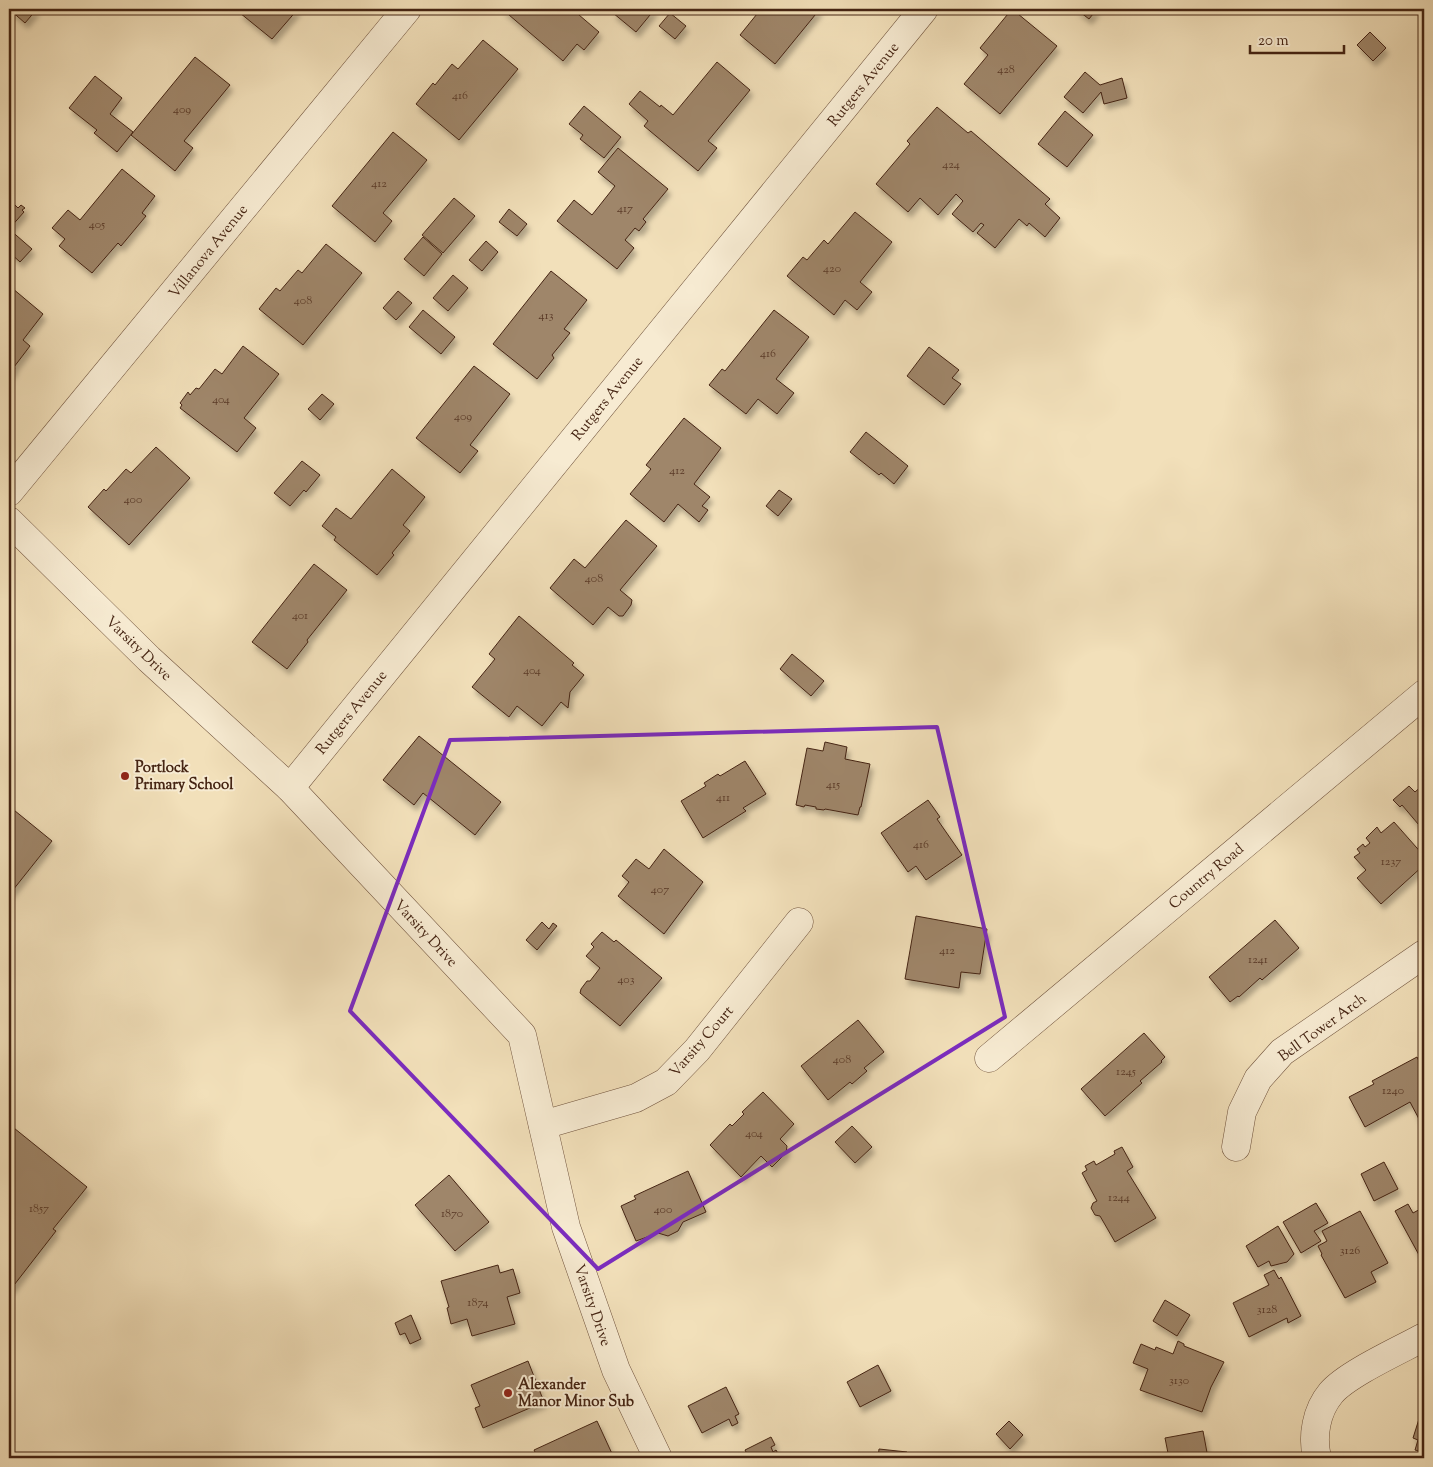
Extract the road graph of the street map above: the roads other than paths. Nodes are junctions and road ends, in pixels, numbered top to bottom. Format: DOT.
graph roads {
  1 [pos="407,9"];
  2 [pos="924,9"];
  3 [pos="9,492"];
  4 [pos="9,521"];
  5 [pos="1424,694"];
  6 [pos="290,788"];
  7 [pos="799,922"];
  8 [pos="1424,954"];
  9 [pos="989,1058"];
  10 [pos="543,1126"];
  11 [pos="1236,1147"];
  12 [pos="1424,1337"];
  13 [pos="658,1458"];
  14 [pos="1317,1458"];
  1 -- 3 [label="street, Villanova Avenue"];
  2 -- 6 [label="street, Rutgers Avenue"];
  4 -- 6 [label="street, Varsity Drive"];
  5 -- 9 [label="street, Country Road"];
  6 -- 10 [label="street, Varsity Drive"];
  7 -- 10 [label="street, Varsity Court"];
  8 -- 11 [label="street, Bell Tower Arch"];
  10 -- 13 [label="street, Varsity Drive"];
  12 -- 14 [label="street"];
}
